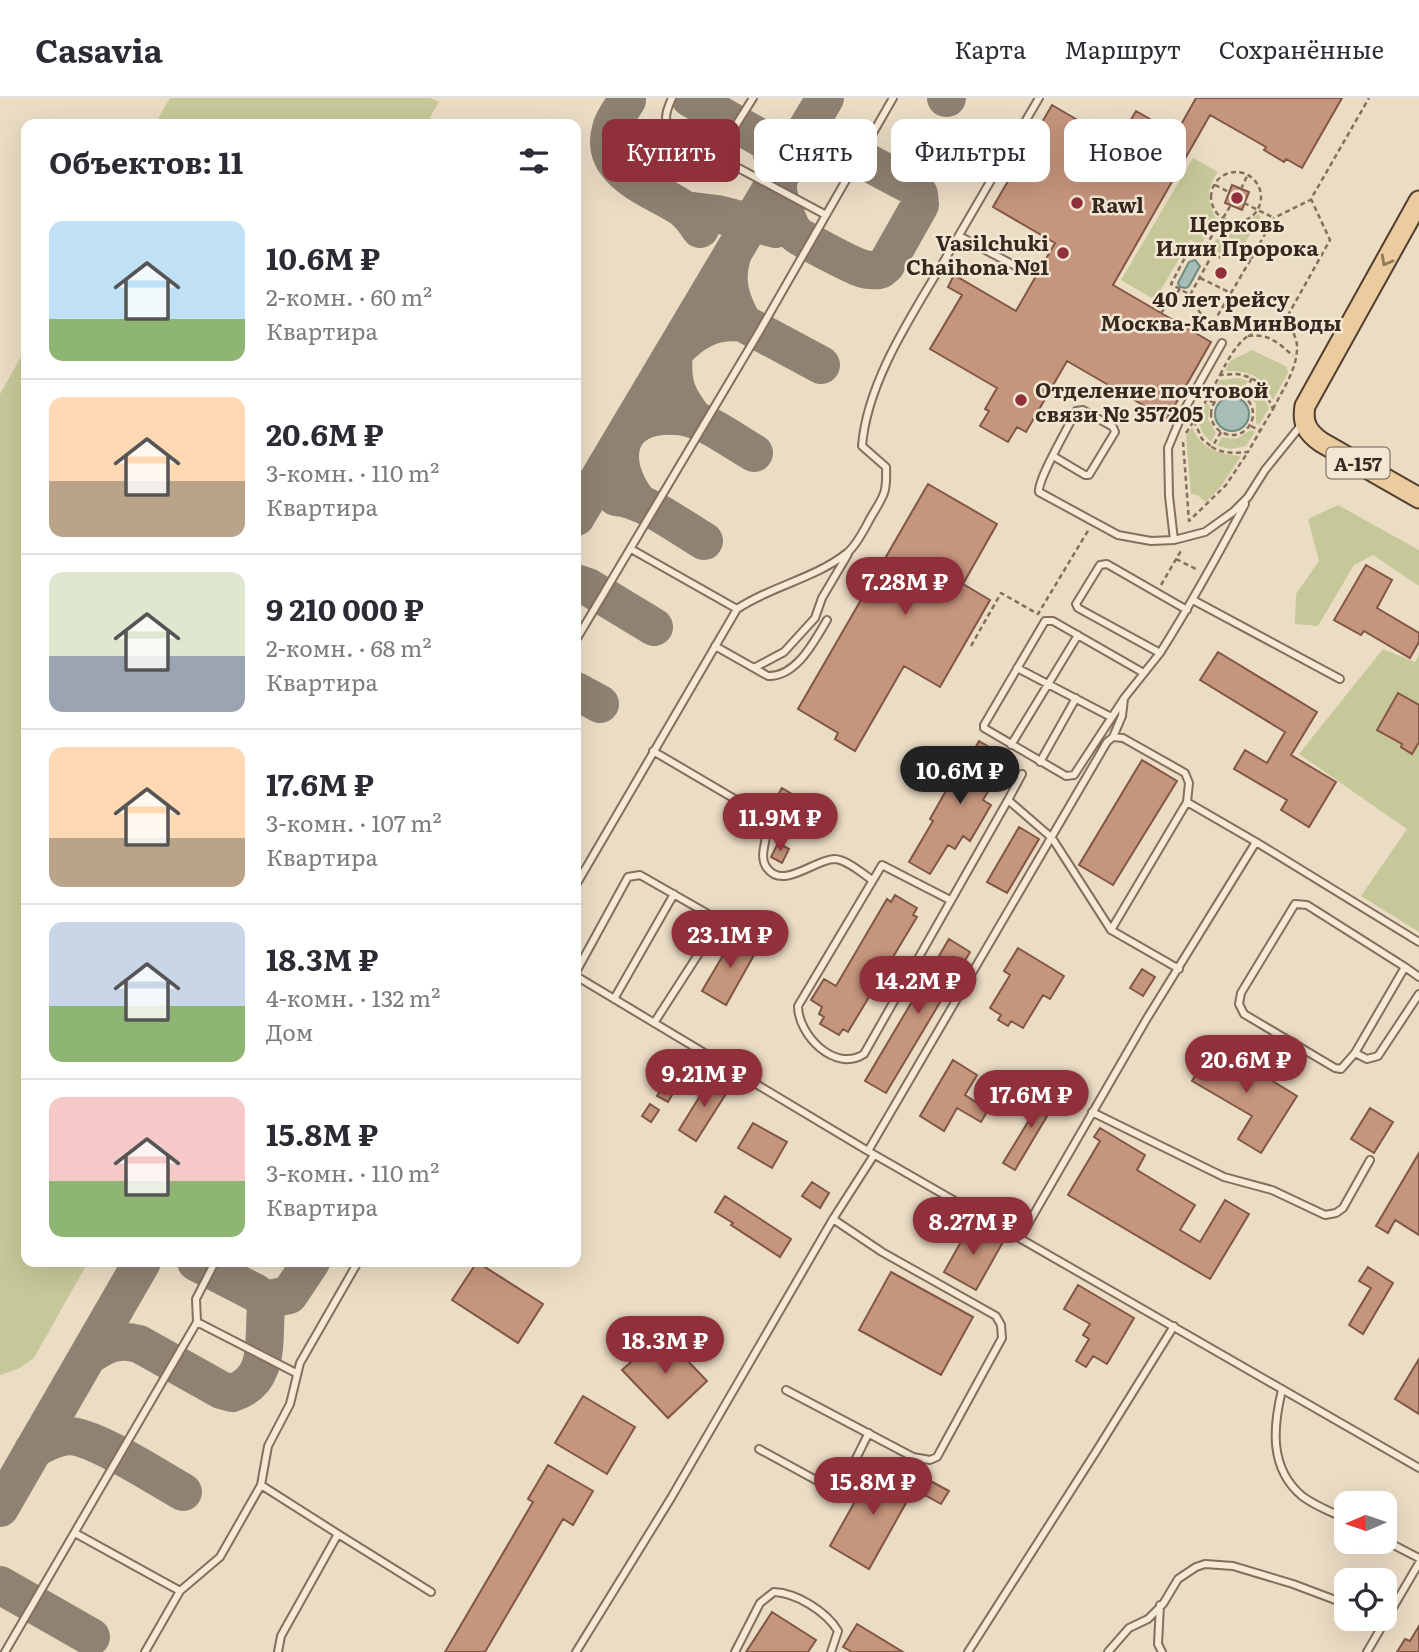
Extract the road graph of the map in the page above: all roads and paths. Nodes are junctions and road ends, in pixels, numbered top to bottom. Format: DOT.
graph roads {
  1 [pos="672,98"];
  2 [pos="753,98"];
  3 [pos="893,98"];
  4 [pos="1039,98"];
  5 [pos="1369,98"];
  6 [pos="666,119"];
  7 [pos="740,119"];
  8 [pos="740,170"];
  9 [pos="1248,174"];
  10 [pos="1215,185"];
  11 [pos="1241,189"];
  12 [pos="1229,192"];
  13 [pos="1311,199"];
  14 [pos="1419,201"];
  15 [pos="1244,203"];
  16 [pos="1231,205"];
  17 [pos="1258,210"];
  18 [pos="826,215"];
  19 [pos="1275,218"];
  20 [pos="1224,219"];
  21 [pos="958,236"];
  22 [pos="1202,252"];
  23 [pos="1211,257"];
  24 [pos="1251,259"];
  25 [pos="1026,271"];
  26 [pos="1200,278"];
  27 [pos="1180,289"];
  28 [pos="1231,293"];
  29 [pos="1190,295"];
  30 [pos="1161,313"];
  31 [pos="1287,317"];
  32 [pos="1248,336"];
  33 [pos="1222,343"];
  34 [pos="1295,358"];
  35 [pos="1220,375"];
  36 [pos="1252,378"];
  37 [pos="1243,396"];
  38 [pos="1207,399"];
  39 [pos="1214,403"];
  40 [pos="1273,409"];
  41 [pos="1194,421"];
  42 [pos="1303,423"];
  43 [pos="1250,425"];
  44 [pos="1260,431"];
  45 [pos="1221,432"];
  46 [pos="1212,447"];
  47 [pos="1248,452"];
  48 [pos="1053,456"];
  49 [pos="1248,497"];
  50 [pos="1419,498"];
  51 [pos="1092,523"];
  52 [pos="1174,540"];
  53 [pos="631,549"];
  54 [pos="1182,549"];
  55 [pos="849,551"];
  56 [pos="1176,559"];
  57 [pos="1201,572"];
  58 [pos="1157,593"];
  59 [pos="1193,600"];
  60 [pos="737,609"];
  61 [pos="1187,610"];
  62 [pos="827,620"];
  63 [pos="581,632"];
  64 [pos="1077,635"];
  65 [pos="715,646"];
  66 [pos="971,646"];
  67 [pos="1160,653"];
  68 [pos="754,668"];
  69 [pos="1017,668"];
  70 [pos="1142,672"];
  71 [pos="1340,679"];
  72 [pos="1048,684"];
  73 [pos="1125,697"];
  74 [pos="1076,698"];
  75 [pos="1111,717"];
  76 [pos="1113,737"];
  77 [pos="1012,745"];
  78 [pos="653,751"];
  79 [pos="1040,762"];
  80 [pos="1022,774"];
  81 [pos="1008,800"];
  82 [pos="1187,802"];
  83 [pos="1052,838"];
  84 [pos="1256,842"];
  85 [pos="581,876"];
  86 [pos="872,880"];
  87 [pos="674,894"];
  88 [pos="950,900"];
  89 [pos="1111,930"];
  90 [pos="1419,942"];
  91 [pos="581,965"];
  92 [pos="1405,967"];
  93 [pos="1179,969"];
  94 [pos="581,977"];
  95 [pos="1419,977"];
  96 [pos="1419,994"];
  97 [pos="614,999"];
  98 [pos="654,1023"];
  99 [pos="1354,1053"];
  100 [pos="1092,1112"];
  101 [pos="871,1153"];
  102 [pos="1370,1160"];
  103 [pos="833,1219"];
  104 [pos="1020,1238"];
  105 [pos="212,1267"];
  106 [pos="355,1267"];
  107 [pos="197,1322"];
  108 [pos="1174,1326"];
  109 [pos="296,1373"];
  110 [pos="786,1390"];
  111 [pos="1282,1390"];
  112 [pos="869,1433"];
  113 [pos="759,1448"];
  114 [pos="1419,1468"];
  115 [pos="261,1485"];
  116 [pos="1334,1513"];
  117 [pos="75,1532"];
  118 [pos="338,1534"];
  119 [pos="1397,1547"];
  120 [pos="1419,1558"];
  121 [pos="1419,1563"];
  122 [pos="180,1591"];
  123 [pos="431,1592"];
  124 [pos="1334,1599"];
  125 [pos="1397,1599"];
  126 [pos="1160,1605"];
  127 [pos="1378,1631"];
  128 [pos="5,1652"];
  129 [pos="145,1652"];
  130 [pos="278,1652"];
  131 [pos="576,1652"];
  132 [pos="735,1652"];
  133 [pos="831,1652"];
  134 [pos="968,1652"];
  135 [pos="1108,1652"];
  136 [pos="1162,1652"];
  137 [pos="1367,1652"];
  1 -- 6 [label="lane"];
  2 -- 7 [label="lane"];
  3 -- 18 [label="lane"];
  4 -- 21 [label="lane"];
  5 -- 13 [label="path"];
  8 -- 18 [label="lane"];
  9 -- 10 [label="path"];
  9 -- 11 [label="path"];
  9 -- 17 [label="path"];
  10 -- 12 [label="path"];
  10 -- 20 [label="path"];
  13 -- 19 [label="path"];
  13 -- 31 [label="path"];
  14 -- 42 [label="main road, one-way"];
  15 -- 17 [label="path"];
  16 -- 20 [label="path"];
  17 -- 19 [label="path"];
  17 -- 20 [label="path"];
  18 -- 53 [label="lane"];
  19 -- 24 [label="path"];
  20 -- 22 [label="path"];
  21 -- 25 [label="lane"];
  21 -- 55 [label="lane"];
  22 -- 23 [label="path"];
  22 -- 27 [label="path"];
  23 -- 24 [label="path"];
  23 -- 26 [label="path"];
  24 -- 28 [label="path"];
  26 -- 28 [label="path"];
  26 -- 29 [label="path"];
  27 -- 29 [label="path"];
  27 -- 30 [label="path"];
  28 -- 29 [label="path"];
  31 -- 32 [label="path"];
  31 -- 34 [label="path"];
  32 -- 34 [label="path"];
  32 -- 35 [label="path"];
  33 -- 52 [label="lane"];
  34 -- 40 [label="path"];
  35 -- 36 [label="path"];
  35 -- 38 [label="path"];
  36 -- 37 [label="path"];
  36 -- 40 [label="path"];
  37 -- 39 [label="path"];
  37 -- 43 [label="path"];
  38 -- 39 [label="path"];
  38 -- 41 [label="path"];
  39 -- 45 [label="path"];
  40 -- 44 [label="path"];
  41 -- 46 [label="path"];
  41 -- 47 [label="path"];
  42 -- 49 [label="lane"];
  42 -- 50 [label="main road, А-157"];
  43 -- 44 [label="path"];
  43 -- 45 [label="path"];
  44 -- 47 [label="path"];
  45 -- 46 [label="path"];
  46 -- 47 [label="path"];
  48 -- 48 [label="lane"];
  48 -- 51 [label="lane"];
  49 -- 52 [label="lane"];
  49 -- 59 [label="lane"];
  51 -- 52 [label="lane"];
  51 -- 66 [label="path"];
  53 -- 60 [label="lane"];
  53 -- 63 [label="lane"];
  54 -- 56 [label="path"];
  55 -- 60 [label="lane"];
  55 -- 68 [label="lane"];
  56 -- 57 [label="path"];
  56 -- 58 [label="path"];
  58 -- 61 [label="lane"];
  58 -- 67 [label="lane"];
  59 -- 61 [label="lane"];
  59 -- 71 [label="lane"];
  60 -- 65 [label="lane"];
  61 -- 67 [label="lane"];
  62 -- 68 [label="lane"];
  64 -- 69 [label="lane"];
  64 -- 70 [label="lane"];
  64 -- 72 [label="lane"];
  65 -- 68 [label="lane"];
  65 -- 78 [label="lane"];
  67 -- 70 [label="lane"];
  69 -- 72 [label="lane"];
  69 -- 77 [label="lane"];
  70 -- 73 [label="lane"];
  72 -- 74 [label="lane"];
  72 -- 77 [label="lane"];
  73 -- 75 [label="lane"];
  73 -- 76 [label="lane"];
  74 -- 75 [label="lane"];
  74 -- 79 [label="lane"];
  75 -- 79 [label="lane"];
  76 -- 82 [label="lane"];
  76 -- 83 [label="lane"];
  77 -- 79 [label="lane"];
  78 -- 85 [label="lane"];
  78 -- 86 [label="lane"];
  80 -- 81 [label="lane"];
  81 -- 83 [label="lane"];
  81 -- 88 [label="lane"];
  82 -- 84 [label="lane"];
  82 -- 89 [label="lane"];
  83 -- 89 [label="lane"];
  83 -- 101 [label="lane"];
  84 -- 90 [label="lane"];
  84 -- 93 [label="lane"];
  86 -- 88 [label="lane"];
  86 -- 88 [label="lane"];
  87 -- 91 [label="lane"];
  87 -- 97 [label="lane"];
  87 -- 98 [label="lane"];
  89 -- 93 [label="lane"];
  92 -- 95 [label="lane"];
  92 -- 99 [label="lane"];
  92 -- 99 [label="lane"];
  93 -- 100 [label="lane"];
  94 -- 97 [label="lane"];
  96 -- 99 [label="lane"];
  97 -- 98 [label="lane"];
  98 -- 101 [label="lane"];
  100 -- 102 [label="lane"];
  100 -- 104 [label="lane"];
  101 -- 103 [label="lane"];
  101 -- 104 [label="lane"];
  103 -- 112 [label="lane"];
  103 -- 131 [label="lane"];
  104 -- 108 [label="lane"];
  105 -- 107 [label="lane"];
  106 -- 109 [label="lane"];
  107 -- 109 [label="lane"];
  107 -- 117 [label="lane"];
  108 -- 111 [label="lane"];
  108 -- 134 [label="lane"];
  109 -- 115 [label="lane"];
  110 -- 112 [label="lane"];
  111 -- 114 [label="lane"];
  111 -- 116 [label="lane"];
  112 -- 113 [label="lane"];
  115 -- 118 [label="lane"];
  115 -- 122 [label="lane"];
  117 -- 122 [label="lane"];
  117 -- 128 [label="lane"];
  118 -- 123 [label="lane"];
  118 -- 130 [label="lane"];
  119 -- 120 [label="lane"];
  121 -- 125 [label="lane"];
  122 -- 129 [label="lane"];
  124 -- 126 [label="lane"];
  126 -- 135 [label="lane"];
  126 -- 136 [label="lane"];
  127 -- 137 [label="lane"];
  132 -- 133 [label="lane"];
}
